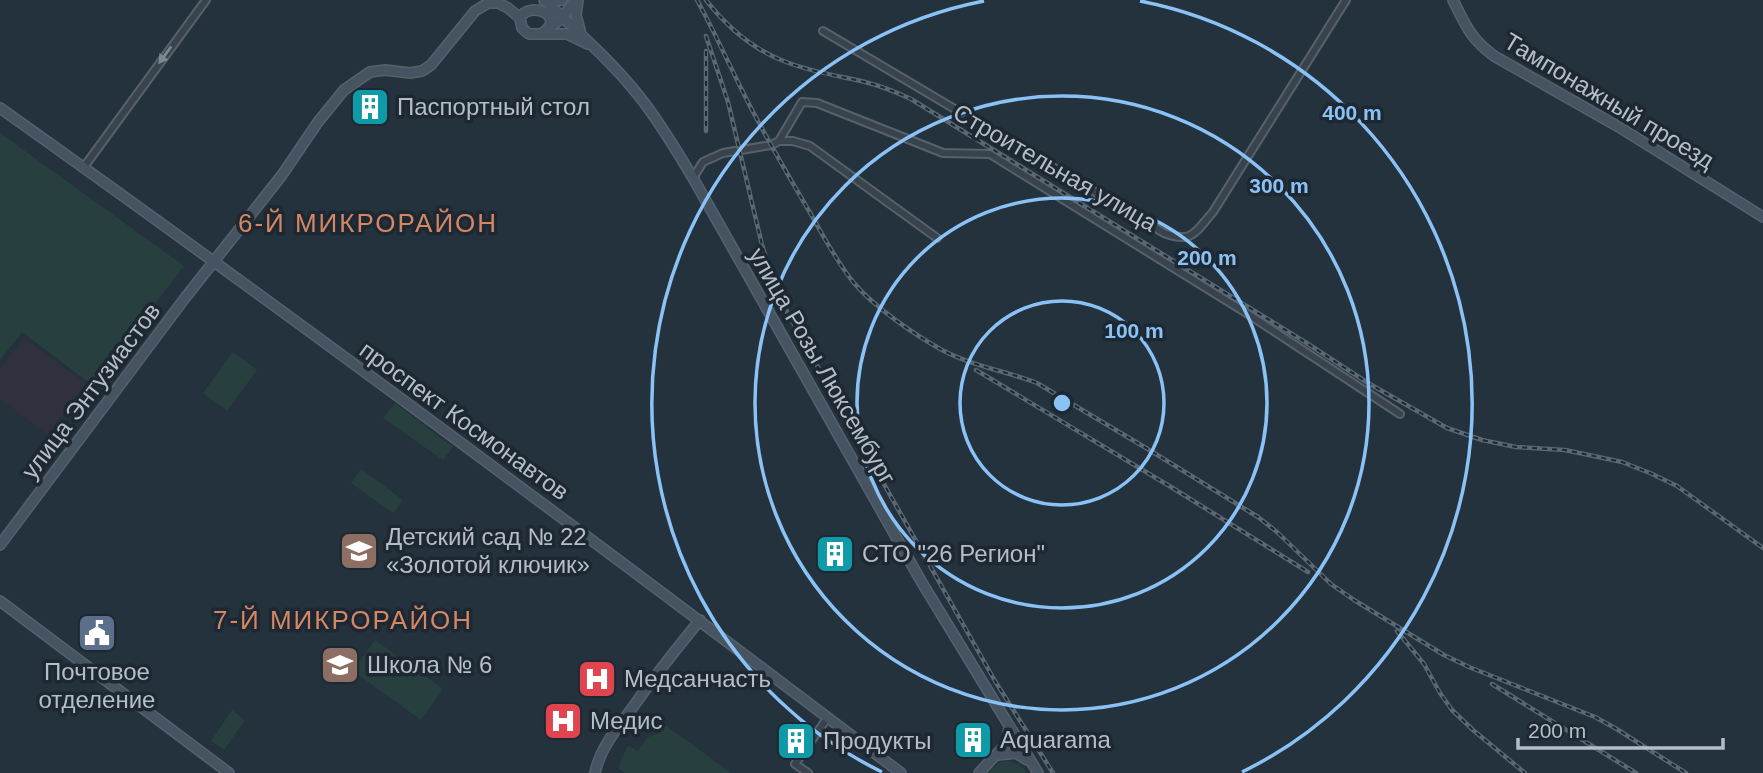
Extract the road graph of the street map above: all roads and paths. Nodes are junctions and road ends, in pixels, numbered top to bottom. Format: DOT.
graph roads {
  1 [pos="205,0"];
  2 [pos="562,0"];
  3 [pos="577,0"];
  4 [pos="1346,0"];
  5 [pos="1453,0"];
  6 [pos="490,1"];
  7 [pos="536,2"];
  8 [pos="520,17"];
  9 [pos="563,17"];
  10 [pos="543,32"];
  11 [pos="823,32"];
  12 [pos="582,34"];
  13 [pos="593,47"];
  14 [pos="0,108"];
  15 [pos="779,141"];
  16 [pos="84,167"];
  17 [pos="693,178"];
  18 [pos="1763,217"];
  19 [pos="937,239"];
  20 [pos="214,261"];
  21 [pos="1400,414"];
  22 [pos="0,545"];
  23 [pos="0,601"];
  24 [pos="700,620"];
  25 [pos="828,717"];
  26 [pos="1009,726"];
  27 [pos="996,755"];
  28 [pos="1035,770"];
  29 [pos="229,773"];
  30 [pos="595,773"];
  31 [pos="808,773"];
  32 [pos="901,773"];
  33 [pos="979,773"];
  1 -- 16 [label="street, one-way"];
  2 -- 7 [label="main road"];
  3 -- 9 [label="main road"];
  3 -- 12 [label="main road"];
  4 -- 11 [label="street, Строительная улица"];
  5 -- 18 [label="main road, Тампонажный проезд"];
  6 -- 8 [label="main road"];
  6 -- 20 [label="main road, улица Энтузиастов"];
  7 -- 8 [label="main road"];
  7 -- 8 [label="main road"];
  7 -- 9 [label="main road, улица Розы Люксембург"];
  7 -- 10 [label="main road"];
  8 -- 10 [label="main road"];
  9 -- 10 [label="main road"];
  9 -- 12 [label="main road, улица Розы Люксембург"];
  10 -- 13 [label="main road"];
  12 -- 13 [label="main road, улица Розы Люксембург"];
  13 -- 17 [label="main road, улица Розы Люксембург"];
  14 -- 16 [label="main road, проспект Космонавтов"];
  15 -- 17 [label="street"];
  15 -- 19 [label="street"];
  15 -- 21 [label="street"];
  16 -- 20 [label="main road, проспект Космонавтов"];
  17 -- 26 [label="main road, улица Розы Люксембург"];
  20 -- 22 [label="main road, улица Энтузиастов"];
  20 -- 24 [label="main road, проспект Космонавтов"];
  23 -- 29 [label="main road"];
  24 -- 25 [label="main road, проспект Космонавтов"];
  24 -- 30 [label="main road"];
  25 -- 31 [label="street"];
  25 -- 32 [label="main road, проспект Космонавтов"];
  26 -- 27 [label="main road"];
  26 -- 28 [label="main road, улица Розы Люксембург"];
  27 -- 28 [label="main road"];
  27 -- 33 [label="main road"];
}
